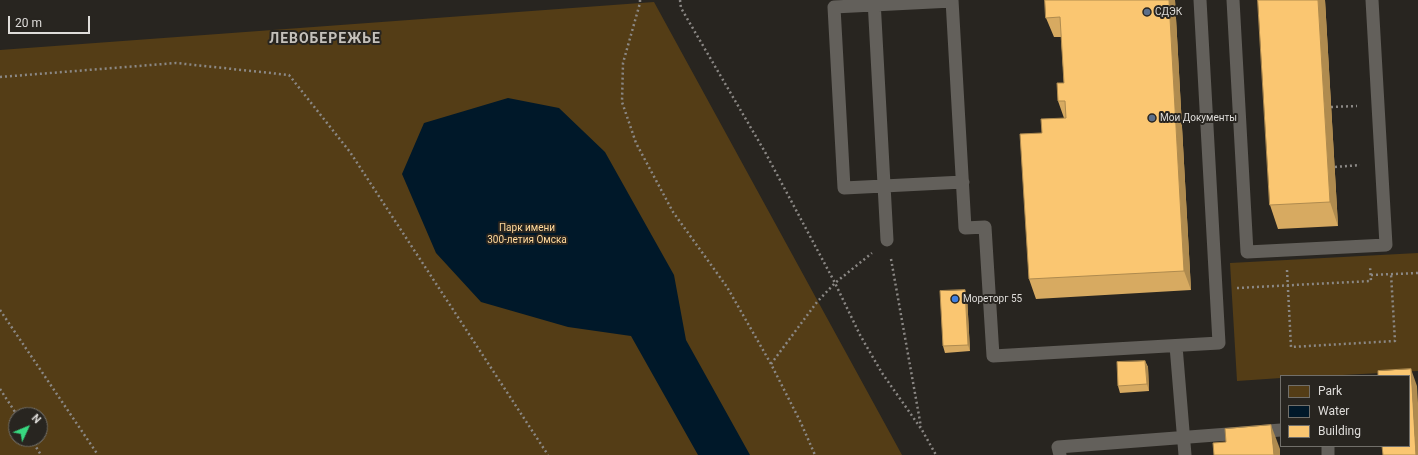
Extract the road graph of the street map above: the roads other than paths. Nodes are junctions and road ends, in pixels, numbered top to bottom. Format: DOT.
graph roads {
  1 [pos="952,0"];
  2 [pos="1200,0"];
  3 [pos="1233,0"];
  4 [pos="1372,0"];
  5 [pos="874,3"];
  6 [pos="963,182"];
  7 [pos="884,186"];
  8 [pos="887,240"];
  9 [pos="1176,346"];
  10 [pos="1280,430"];
  11 [pos="1184,437"];
  12 [pos="1060,455"];
  13 [pos="1185,455"];
  1 -- 5 [label="lane"];
  1 -- 6 [label="lane"];
  2 -- 9 [label="lane"];
  3 -- 4 [label="lane"];
  5 -- 7 [label="lane"];
  5 -- 7 [label="lane"];
  6 -- 7 [label="lane"];
  6 -- 9 [label="lane"];
  7 -- 8 [label="lane"];
  9 -- 11 [label="lane"];
  10 -- 11 [label="lane"];
  11 -- 12 [label="lane"];
  11 -- 13 [label="lane"];
}
